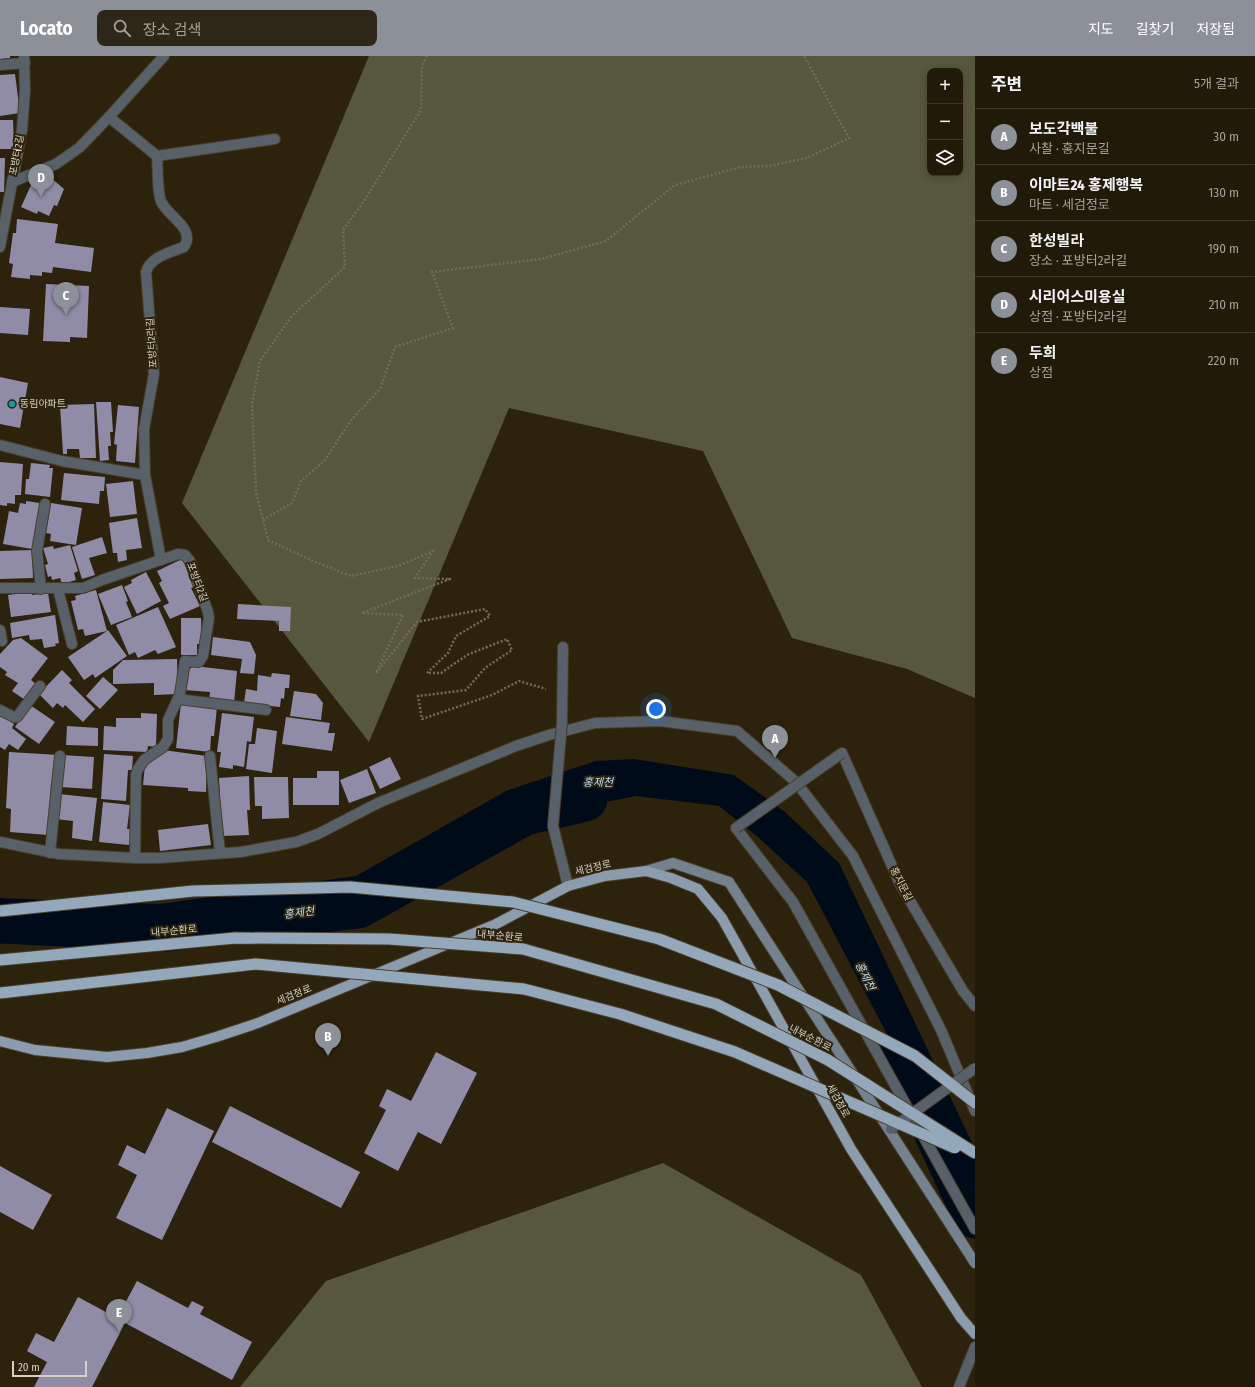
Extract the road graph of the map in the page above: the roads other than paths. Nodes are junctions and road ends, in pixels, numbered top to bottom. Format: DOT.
graph roads {
  1 [pos="164,56"];
  2 [pos="24,59"];
  3 [pos="0,65"];
  4 [pos="109,117"];
  5 [pos="275,139"];
  6 [pos="157,156"];
  7 [pos="12,182"];
  8 [pos="0,247"];
  9 [pos="0,445"];
  10 [pos="145,475"];
  11 [pos="45,504"];
  12 [pos="161,560"];
  13 [pos="0,588"];
  14 [pos="42,589"];
  15 [pos="58,589"];
  16 [pos="72,644"];
  17 [pos="563,647"];
  18 [pos="40,686"];
  19 [pos="178,699"];
  20 [pos="0,710"];
  21 [pos="266,710"];
  22 [pos="60,756"];
  23 [pos="210,756"];
  24 [pos="0,842"];
  25 [pos="50,853"];
  26 [pos="220,853"];
  27 [pos="135,858"];
  28 [pos="646,871"];
  29 [pos="568,886"];
  30 [pos="0,911"];
  31 [pos="0,960"];
  32 [pos="0,993"];
  33 [pos="975,1006"];
  34 [pos="0,1041"];
  35 [pos="975,1068"];
  36 [pos="975,1103"];
  37 [pos="975,1111"];
  38 [pos="890,1130"];
  39 [pos="975,1155"];
  40 [pos="975,1229"];
  41 [pos="975,1263"];
  42 [pos="975,1334"];
  43 [pos="975,1347"];
  44 [pos="959,1387"];
  1 -- 4 [label="street"];
  2 -- 3 [label="street, 포방터2길"];
  2 -- 7 [label="street, 포방터2길"];
  4 -- 6 [label="street"];
  4 -- 7 [label="street"];
  5 -- 6 [label="street"];
  6 -- 10 [label="street, 포방터2라길"];
  7 -- 8 [label="street, 포방터2길"];
  9 -- 10 [label="street"];
  10 -- 12 [label="street, 포방터2라길"];
  11 -- 14 [label="street"];
  12 -- 15 [label="street, 포방터2길"];
  12 -- 19 [label="street, 포방터2길"];
  13 -- 14 [label="street, 포방터2길"];
  14 -- 15 [label="street, 포방터2길"];
  15 -- 16 [label="street"];
  17 -- 29 [label="street, bridge"];
  18 -- 20 [label="street"];
  19 -- 21 [label="street"];
  19 -- 27 [label="street, 포방터2길"];
  22 -- 25 [label="street"];
  23 -- 26 [label="street"];
  24 -- 25 [label="street"];
  25 -- 27 [label="street"];
  26 -- 27 [label="street"];
  26 -- 37 [label="street"];
  28 -- 29 [label="main road, 세검정로"];
  28 -- 38 [label="main road"];
  28 -- 42 [label="main road, 세검정로"];
  29 -- 34 [label="main road, 세검정로"];
  30 -- 36 [label="highway, bridge"];
  31 -- 39 [label="highway, 내부순환로, bridge"];
  32 -- 39 [label="highway, bridge"];
  33 -- 40 [label="street, 홍지문길, bridge"];
  35 -- 38 [label="street, bridge"];
  38 -- 41 [label="main road"];
  43 -- 44 [label="street"];
}
